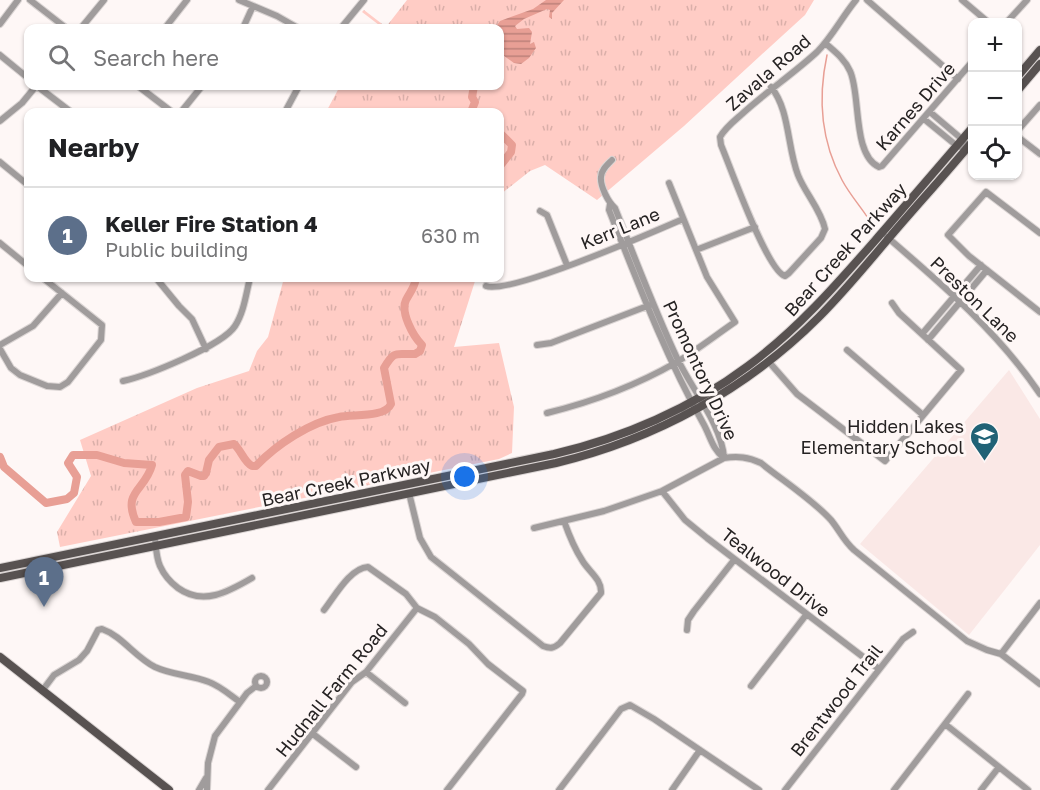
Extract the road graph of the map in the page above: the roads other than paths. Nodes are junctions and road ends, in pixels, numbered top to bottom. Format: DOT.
graph roads {
  1 [pos="18,0"];
  2 [pos="30,0"];
  3 [pos="104,0"];
  4 [pos="187,0"];
  5 [pos="239,0"];
  6 [pos="364,0"];
  7 [pos="856,0"];
  8 [pos="867,0"];
  9 [pos="962,0"];
  10 [pos="1027,0"];
  11 [pos="253,6"];
  12 [pos="983,18"];
  13 [pos="1011,18"];
  14 [pos="0,24"];
  15 [pos="61,24"];
  16 [pos="84,24"];
  17 [pos="168,24"];
  18 [pos="245,24"];
  19 [pos="291,24"];
  20 [pos="344,24"];
  21 [pos="825,43"];
  22 [pos="1040,50"];
  23 [pos="0,55"];
  24 [pos="1040,64"];
  25 [pos="968,67"];
  26 [pos="1021,72"];
  27 [pos="24,75"];
  28 [pos="957,79"];
  29 [pos="1022,84"];
  30 [pos="771,87"];
  31 [pos="33,90"];
  32 [pos="42,90"];
  33 [pos="143,90"];
  34 [pos="199,90"];
  35 [pos="297,90"];
  36 [pos="1040,105"];
  37 [pos="66,108"];
  38 [pos="167,108"];
  39 [pos="184,108"];
  40 [pos="287,108"];
  41 [pos="930,112"];
  42 [pos="924,119"];
  43 [pos="0,121"];
  44 [pos="1021,126"];
  45 [pos="968,133"];
  46 [pos="1022,140"];
  47 [pos="960,143"];
  48 [pos="968,145"];
  49 [pos="968,148"];
  50 [pos="1040,154"];
  51 [pos="612,160"];
  52 [pos="0,162"];
  53 [pos="24,182"];
  54 [pos="669,183"];
  55 [pos="540,211"];
  56 [pos="683,219"];
  57 [pos="755,227"];
  58 [pos="882,232"];
  59 [pos="1040,233"];
  60 [pos="889,238"];
  61 [pos="625,242"];
  62 [pos="0,243"];
  63 [pos="696,250"];
  64 [pos="24,263"];
  65 [pos="567,266"];
  66 [pos="984,267"];
  67 [pos="48,282"];
  68 [pos="159,282"];
  69 [pos="249,282"];
  70 [pos="486,286"];
  71 [pos="62,293"];
  72 [pos="954,296"];
  73 [pos="960,302"];
  74 [pos="892,303"];
  75 [pos="650,305"];
  76 [pos="1040,312"];
  77 [pos="922,334"];
  78 [pos="928,340"];
  79 [pos="537,345"];
  80 [pos="0,347"];
  81 [pos="206,349"];
  82 [pos="847,350"];
  83 [pos="769,362"];
  84 [pos="675,363"];
  85 [pos="689,379"];
  86 [pos="123,381"];
  87 [pos="682,383"];
  88 [pos="1040,394"];
  89 [pos="697,403"];
  90 [pos="548,413"];
  91 [pos="923,415"];
  92 [pos="713,425"];
  93 [pos="706,428"];
  94 [pos="724,458"];
  95 [pos="662,491"];
  96 [pos="410,493"];
  97 [pos="564,521"];
  98 [pos="534,528"];
  99 [pos="155,542"];
  100 [pos="89,551"];
  101 [pos="53,558"];
  102 [pos="90,560"];
  103 [pos="734,560"];
  104 [pos="55,567"];
  105 [pos="2,568"];
  106 [pos="4,577"];
  107 [pos="252,578"];
  108 [pos="1040,603"];
  109 [pos="417,608"];
  110 [pos="324,610"];
  111 [pos="806,615"];
  112 [pos="687,630"];
  113 [pos="914,632"];
  114 [pos="1000,654"];
  115 [pos="0,657"];
  116 [pos="879,669"];
  117 [pos="366,672"];
  118 [pos="1040,684"];
  119 [pos="256,686"];
  120 [pos="751,686"];
  121 [pos="42,691"];
  122 [pos="968,694"];
  123 [pos="240,702"];
  124 [pos="405,703"];
  125 [pos="945,724"];
  126 [pos="313,734"];
  127 [pos="700,750"];
  128 [pos="356,767"];
  129 [pos="999,767"];
  130 [pos="206,777"];
  131 [pos="169,790"];
  132 [pos="199,790"];
  133 [pos="207,790"];
  134 [pos="268,790"];
  135 [pos="447,790"];
  136 [pos="559,790"];
  137 [pos="672,790"];
  138 [pos="759,790"];
  139 [pos="785,790"];
  140 [pos="894,790"];
  141 [pos="981,790"];
  142 [pos="1028,790"];
  1 -- 14 [label="street"];
  2 -- 15 [label="street"];
  3 -- 16 [label="street"];
  4 -- 17 [label="street"];
  5 -- 11 [label="street"];
  6 -- 20 [label="street"];
  7 -- 21 [label="street, Zavala Road"];
  8 -- 28 [label="street"];
  9 -- 12 [label="street"];
  10 -- 13 [label="street"];
  11 -- 18 [label="street"];
  11 -- 19 [label="street"];
  21 -- 30 [label="street, Zavala Road"];
  21 -- 42 [label="street, Karnes Drive"];
  22 -- 26 [label="main road"];
  23 -- 27 [label="street"];
  24 -- 29 [label="main road"];
  25 -- 28 [label="street, Karnes Drive"];
  28 -- 41 [label="street, Karnes Drive"];
  30 -- 57 [label="street, Zavala Road"];
  30 -- 57 [label="street"];
  31 -- 43 [label="street"];
  32 -- 37 [label="street"];
  33 -- 38 [label="street"];
  34 -- 39 [label="street"];
  35 -- 40 [label="street"];
  36 -- 44 [label="street"];
  41 -- 42 [label="street, Karnes Drive"];
  41 -- 47 [label="street"];
  42 -- 47 [label="street"];
  45 -- 47 [label="main road, Bear Creek Parkway"];
  46 -- 50 [label="street"];
  47 -- 48 [label="street"];
  47 -- 58 [label="main road, Bear Creek Parkway"];
  49 -- 60 [label="main road, Bear Creek Parkway"];
  51 -- 61 [label="street, Promontory Drive"];
  52 -- 53 [label="street"];
  54 -- 56 [label="street"];
  55 -- 65 [label="street"];
  56 -- 61 [label="street, Kerr Lane"];
  56 -- 63 [label="street"];
  57 -- 63 [label="street"];
  58 -- 60 [label="street, Preston Lane"];
  58 -- 89 [label="main road, Bear Creek Parkway"];
  59 -- 66 [label="street"];
  60 -- 72 [label="street, Preston Lane"];
  60 -- 83 [label="main road, Bear Creek Parkway"];
  61 -- 65 [label="street, Kerr Lane"];
  61 -- 75 [label="street, Promontory Drive"];
  62 -- 64 [label="street"];
  63 -- 84 [label="street"];
  65 -- 70 [label="street, Kerr Lane"];
  66 -- 72 [label="street"];
  66 -- 73 [label="street"];
  66 -- 76 [label="street"];
  67 -- 71 [label="street"];
  68 -- 81 [label="street"];
  69 -- 81 [label="street"];
  71 -- 80 [label="street"];
  71 -- 80 [label="street"];
  72 -- 73 [label="street, Preston Lane"];
  72 -- 77 [label="street"];
  73 -- 78 [label="street"];
  73 -- 88 [label="street, Preston Lane"];
  74 -- 77 [label="street"];
  75 -- 79 [label="street"];
  75 -- 84 [label="street, Promontory Drive"];
  77 -- 78 [label="street"];
  78 -- 91 [label="street"];
  81 -- 86 [label="street"];
  82 -- 91 [label="street"];
  83 -- 89 [label="main road, Bear Creek Parkway"];
  83 -- 91 [label="street"];
  84 -- 85 [label="street, Promontory Drive"];
  84 -- 87 [label="street, Promontory Drive"];
  84 -- 90 [label="street"];
  85 -- 87 [label="street"];
  85 -- 89 [label="street, Promontory Drive"];
  87 -- 89 [label="street, Promontory Drive"];
  89 -- 92 [label="street, Promontory Drive"];
  89 -- 93 [label="street, Promontory Drive"];
  89 -- 96 [label="main road, Bear Creek Parkway"];
  89 -- 99 [label="main road, Bear Creek Parkway"];
  92 -- 93 [label="street"];
  92 -- 94 [label="street, Promontory Drive"];
  93 -- 94 [label="street, Promontory Drive"];
  94 -- 95 [label="street"];
  94 -- 114 [label="street"];
  95 -- 97 [label="street"];
  95 -- 103 [label="street, Tealwood Drive"];
  96 -- 97 [label="street"];
  96 -- 99 [label="main road, Bear Creek Parkway"];
  97 -- 98 [label="street"];
  99 -- 100 [label="main road, Bear Creek Parkway"];
  99 -- 102 [label="main road, Bear Creek Parkway"];
  99 -- 107 [label="street"];
  100 -- 101 [label="main road, Bear Creek Parkway"];
  100 -- 102 [label="main road"];
  101 -- 104 [label="main road"];
  101 -- 105 [label="main road, Bear Creek Parkway"];
  102 -- 104 [label="main road, Bear Creek Parkway"];
  103 -- 111 [label="street, Tealwood Drive"];
  103 -- 112 [label="street"];
  104 -- 106 [label="main road, Bear Creek Parkway"];
  105 -- 106 [label="main road"];
  108 -- 114 [label="street"];
  109 -- 110 [label="street"];
  109 -- 117 [label="street, Hudnall Farm Road"];
  109 -- 135 [label="street"];
  111 -- 116 [label="street, Tealwood Drive"];
  111 -- 120 [label="street"];
  113 -- 116 [label="street, Brentwood Trail"];
  114 -- 118 [label="street"];
  115 -- 121 [label="main road"];
  116 -- 139 [label="street, Brentwood Trail"];
  117 -- 124 [label="street"];
  117 -- 126 [label="street, Hudnall Farm Road"];
  119 -- 123 [label="street"];
  121 -- 123 [label="street"];
  121 -- 131 [label="main road"];
  122 -- 125 [label="street"];
  123 -- 130 [label="street"];
  125 -- 129 [label="street"];
  125 -- 140 [label="street"];
  126 -- 128 [label="street"];
  126 -- 134 [label="street, Hudnall Farm Road"];
  127 -- 136 [label="street"];
  127 -- 137 [label="street"];
  127 -- 138 [label="street"];
  129 -- 141 [label="street"];
  129 -- 142 [label="street"];
  130 -- 132 [label="street"];
  130 -- 133 [label="street"];
}
